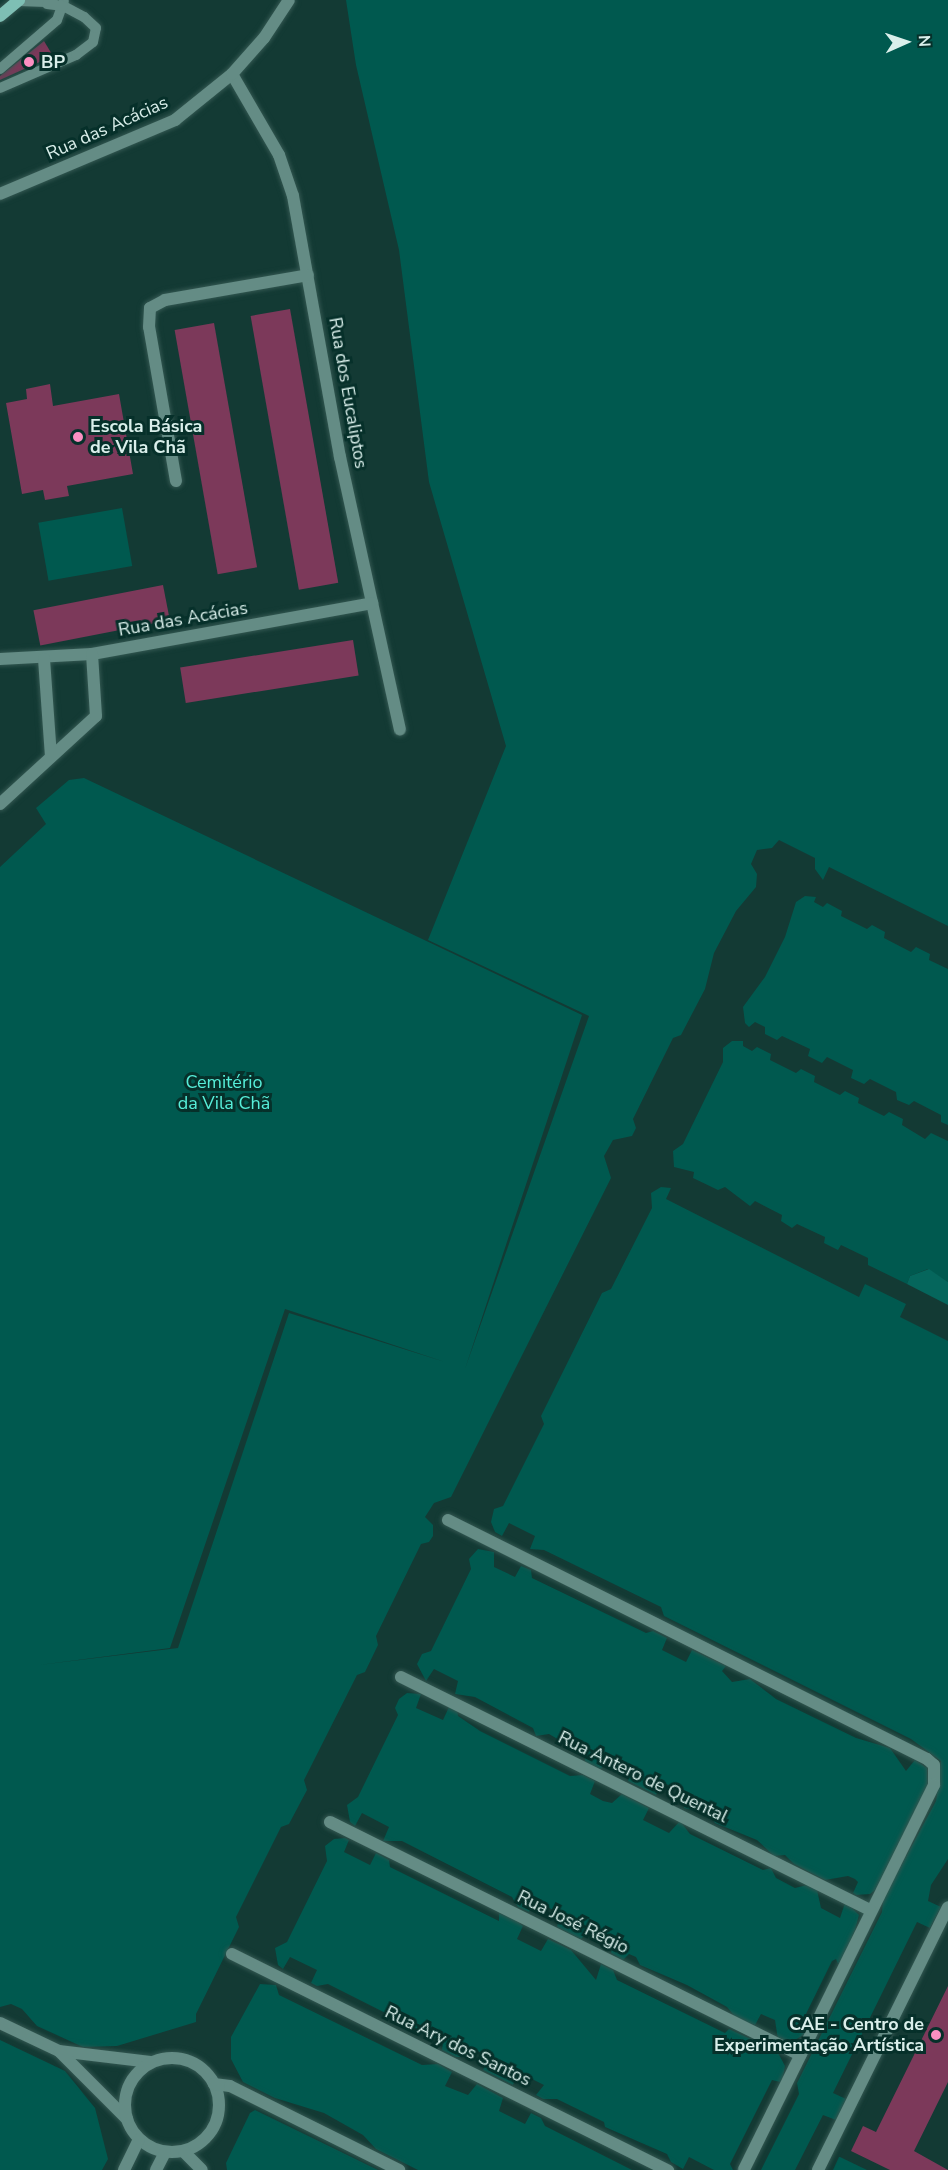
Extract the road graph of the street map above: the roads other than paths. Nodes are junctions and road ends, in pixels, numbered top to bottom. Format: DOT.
graph roads {
  1 [pos="18,0"];
  2 [pos="289,0"];
  3 [pos="62,2"];
  4 [pos="0,16"];
  5 [pos="0,69"];
  6 [pos="232,74"];
  7 [pos="0,88"];
  8 [pos="0,194"];
  9 [pos="308,275"];
  10 [pos="176,481"];
  11 [pos="372,603"];
  12 [pos="92,654"];
  13 [pos="0,659"];
  14 [pos="44,659"];
  15 [pos="400,729"];
  16 [pos="51,757"];
  17 [pos="0,804"];
  18 [pos="448,1520"];
  19 [pos="401,1677"];
  20 [pos="330,1822"];
  21 [pos="948,1908"];
  22 [pos="870,1910"];
  23 [pos="232,1954"];
  24 [pos="0,2023"];
  25 [pos="59,2051"];
  26 [pos="800,2055"];
  27 [pos="150,2062"];
  28 [pos="214,2084"];
  29 [pos="127,2119"];
  30 [pos="139,2139"];
  31 [pos="165,2152"];
  32 [pos="184,2152"];
  33 [pos="124,2170"];
  34 [pos="156,2170"];
  35 [pos="202,2170"];
  36 [pos="399,2170"];
  37 [pos="668,2170"];
  38 [pos="744,2170"];
  39 [pos="818,2170"];
  1 -- 3 [label="lane"];
  1 -- 4 [label="main road"];
  2 -- 6 [label="street, Rua das Acácias"];
  3 -- 5 [label="lane"];
  3 -- 7 [label="lane"];
  6 -- 8 [label="street, Rua das Acácias"];
  6 -- 9 [label="street, Rua dos Eucaliptos"];
  9 -- 10 [label="street"];
  9 -- 11 [label="street, Rua dos Eucaliptos"];
  11 -- 12 [label="street, Rua das Acácias"];
  11 -- 15 [label="street, Rua dos Eucaliptos"];
  12 -- 14 [label="street, Rua das Acácias"];
  12 -- 16 [label="street"];
  13 -- 14 [label="street, Rua das Acácias"];
  14 -- 16 [label="street"];
  16 -- 17 [label="street"];
  18 -- 22 [label="street"];
  19 -- 22 [label="street, Rua Antero de Quental"];
  20 -- 26 [label="street, Rua José Régio"];
  21 -- 39 [label="street"];
  22 -- 26 [label="street"];
  23 -- 37 [label="street, Rua Ary dos Santos"];
  24 -- 25 [label="street"];
  25 -- 27 [label="street"];
  25 -- 29 [label="street"];
  26 -- 38 [label="street"];
  27 -- 28 [label="street"];
  27 -- 29 [label="street"];
  28 -- 32 [label="street"];
  28 -- 36 [label="street"];
  29 -- 30 [label="street"];
  30 -- 31 [label="street"];
  30 -- 33 [label="street"];
  31 -- 32 [label="street"];
  31 -- 34 [label="street"];
  32 -- 35 [label="street"];
}
